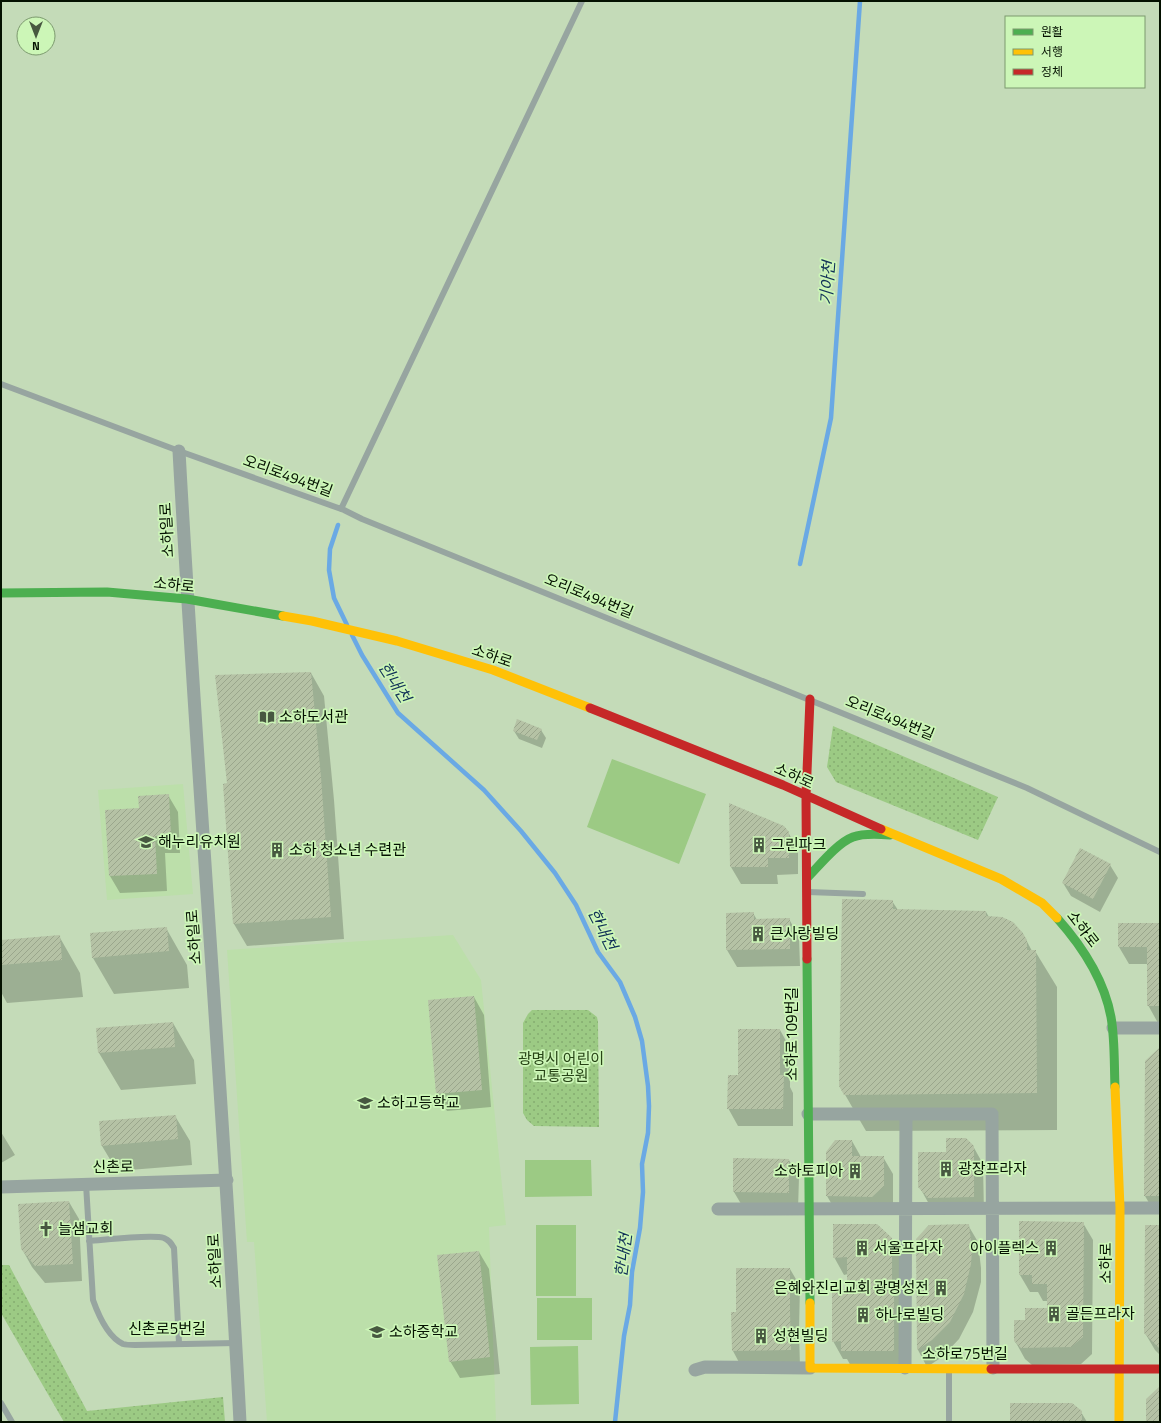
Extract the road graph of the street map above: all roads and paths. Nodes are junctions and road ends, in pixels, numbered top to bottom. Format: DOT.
graph roads {
  1 [pos="582,1"];
  2 [pos="1,384"];
  3 [pos="179,451"];
  4 [pos="342,510"];
  5 [pos="1,593"];
  6 [pos="187,599"];
  7 [pos="810,699"];
  8 [pos="806,796"];
  9 [pos="897,836"];
  10 [pos="1160,852"];
  11 [pos="807,878"];
  12 [pos="807,892"];
  13 [pos="863,894"];
  14 [pos="1113,1028"];
  15 [pos="1160,1028"];
  16 [pos="808,1114"];
  17 [pos="906,1114"];
  18 [pos="227,1180"];
  19 [pos="86,1184"];
  20 [pos="1,1187"];
  21 [pos="906,1208"];
  22 [pos="993,1208"];
  23 [pos="1120,1208"];
  24 [pos="1160,1208"];
  25 [pos="718,1209"];
  26 [pos="809,1209"];
  27 [pos="89,1241"];
  28 [pos="179,1343"];
  29 [pos="236,1343"];
  30 [pos="810,1368"];
  31 [pos="905,1368"];
  32 [pos="949,1368"];
  33 [pos="993,1368"];
  34 [pos="1120,1369"];
  35 [pos="1160,1369"];
  36 [pos="695,1370"];
  37 [pos="1,1403"];
  38 [pos="9,1421"];
  39 [pos="240,1422"];
  40 [pos="949,1422"];
  41 [pos="1120,1422"];
  1 -- 4 [label="lane"];
  2 -- 3 [label="lane, 오리로494번길"];
  3 -- 4 [label="lane, 오리로494번길"];
  3 -- 6 [label="street, 소하일로"];
  4 -- 7 [label="lane, 오리로494번길"];
  5 -- 6 [label="street, 소하로"];
  6 -- 8 [label="street, 소하로"];
  6 -- 18 [label="street, 소하일로"];
  7 -- 8 [label="street, 소하로109번길"];
  7 -- 10 [label="lane, 오리로494번길"];
  8 -- 9 [label="street, 소하로"];
  8 -- 11 [label="street, 소하로109번길"];
  9 -- 11 [label="street"];
  9 -- 14 [label="street, 소하로"];
  11 -- 12 [label="street, 소하로109번길"];
  12 -- 13 [label="lane"];
  12 -- 16 [label="street, 소하로109번길"];
  14 -- 15 [label="street"];
  14 -- 23 [label="street, 소하로"];
  16 -- 17 [label="street"];
  16 -- 26 [label="street, 소하로109번길"];
  17 -- 21 [label="street"];
  17 -- 22 [label="street"];
  18 -- 19 [label="street, 신촌로"];
  18 -- 29 [label="street, 소하일로"];
  19 -- 20 [label="street, 신촌로"];
  19 -- 27 [label="lane, 신촌로5번길"];
  21 -- 22 [label="street"];
  21 -- 26 [label="street"];
  21 -- 31 [label="street"];
  22 -- 23 [label="street"];
  22 -- 33 [label="street"];
  23 -- 24 [label="street"];
  23 -- 34 [label="street, 소하로"];
  25 -- 26 [label="street"];
  26 -- 30 [label="street, 소하로109번길"];
  27 -- 28 [label="lane, 신촌로5번길"];
  27 -- 28 [label="lane"];
  28 -- 29 [label="lane, 신촌로5번길"];
  29 -- 39 [label="street, 소하일로"];
  30 -- 31 [label="street, 소하로75번길"];
  30 -- 36 [label="street"];
  31 -- 32 [label="street, 소하로75번길"];
  32 -- 33 [label="street, 소하로75번길"];
  32 -- 40 [label="lane"];
  33 -- 34 [label="street, 소하로75번길"];
  34 -- 35 [label="street, 소하로75번길"];
  34 -- 41 [label="street, 소하로"];
  37 -- 38 [label="lane"];
}
